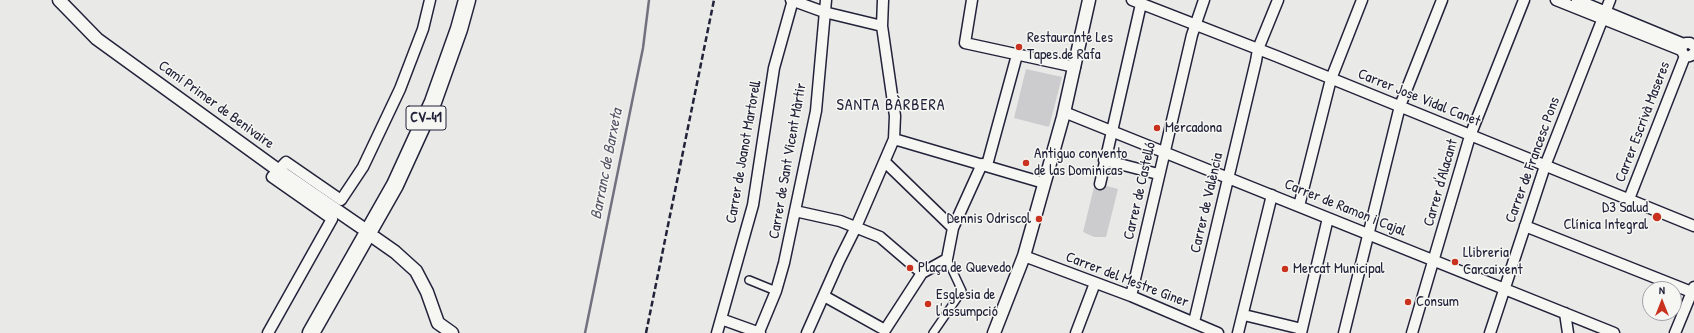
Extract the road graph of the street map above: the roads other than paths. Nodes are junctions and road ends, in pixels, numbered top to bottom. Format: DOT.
graph roads {
  1 [pos="60,0"];
  2 [pos="430,0"];
  3 [pos="467,0"];
  4 [pos="793,0"];
  5 [pos="826,0"];
  6 [pos="883,0"];
  7 [pos="972,0"];
  8 [pos="1090,0"];
  9 [pos="1204,0"];
  10 [pos="1278,0"];
  11 [pos="1362,0"];
  12 [pos="1442,0"];
  13 [pos="1524,0"];
  14 [pos="1556,0"];
  15 [pos="1577,0"];
  16 [pos="1610,0"];
  17 [pos="1136,2"];
  18 [pos="824,12"];
  19 [pos="1604,15"];
  20 [pos="1194,24"];
  21 [pos="882,26"];
  22 [pos="1690,48"];
  23 [pos="1258,49"];
  24 [pos="1017,55"];
  25 [pos="1075,67"];
  26 [pos="1331,79"];
  27 [pos="1400,106"];
  28 [pos="1064,112"];
  29 [pos="1111,132"];
  30 [pos="1470,136"];
  31 [pos="894,139"];
  32 [pos="1164,153"];
  33 [pos="1104,160"];
  34 [pos="885,162"];
  35 [pos="984,165"];
  36 [pos="1545,166"];
  37 [pos="278,170"];
  38 [pos="1158,174"];
  39 [pos="1228,178"];
  40 [pos="1044,183"];
  41 [pos="1100,184"];
  42 [pos="1272,195"];
  43 [pos="1629,199"];
  44 [pos="1298,206"];
  45 [pos="795,211"];
  46 [pos="1328,218"];
  47 [pos="1525,226"];
  48 [pos="1694,226"];
  49 [pos="361,227"];
  50 [pos="856,227"];
  51 [pos="953,228"];
  52 [pos="1369,234"];
  53 [pos="375,238"];
  54 [pos="1024,256"];
  55 [pos="947,259"];
  56 [pos="1433,260"];
  57 [pos="922,273"];
  58 [pos="749,280"];
  59 [pos="1095,283"];
  60 [pos="1504,289"];
  61 [pos="1693,290"];
  62 [pos="776,291"];
  63 [pos="824,296"];
  64 [pos="1131,296"];
  65 [pos="1565,313"];
  66 [pos="1244,314"];
  67 [pos="721,319"];
  68 [pos="1194,322"];
  69 [pos="889,331"];
  70 [pos="1301,331"];
  71 [pos="268,333"];
  72 [pos="311,333"];
  73 [pos="452,333"];
  74 [pos="717,333"];
  75 [pos="760,333"];
  76 [pos="807,333"];
  77 [pos="933,333"];
  78 [pos="994,333"];
  79 [pos="1076,333"];
  80 [pos="1218,333"];
  81 [pos="1238,333"];
  82 [pos="1344,333"];
  83 [pos="1412,333"];
  84 [pos="1490,333"];
  85 [pos="1568,333"];
  86 [pos="1614,333"];
  87 [pos="1675,333"];
  1 -- 37 [label="street, Camí Primer de Benivaire"];
  2 -- 37 [label="street"];
  3 -- 72 [label="main road, CV-41"];
  4 -- 18 [label="street"];
  4 -- 67 [label="street, Carrer de Joanot Martorell"];
  5 -- 18 [label="street, Carrer de Sant Vicent Màrtir"];
  6 -- 21 [label="street"];
  7 -- 24 [label="street"];
  8 -- 25 [label="street"];
  9 -- 20 [label="street, Carrer de Castelló"];
  10 -- 23 [label="street, Carrer de València"];
  11 -- 26 [label="street"];
  12 -- 27 [label="street"];
  13 -- 30 [label="street, Carrer d'Alacant"];
  14 -- 19 [label="street"];
  15 -- 19 [label="street"];
  16 -- 19 [label="street, Carrer de Francesc Pons"];
  17 -- 20 [label="street, Carrer Jose Vidal Canet"];
  17 -- 29 [label="street"];
  18 -- 21 [label="street"];
  18 -- 45 [label="street, Carrer de Sant Vicent Màrtir"];
  19 -- 22 [label="street"];
  19 -- 36 [label="street, Carrer de Francesc Pons"];
  20 -- 23 [label="street, Carrer Jose Vidal Canet"];
  20 -- 32 [label="street, Carrer de Castelló"];
  21 -- 31 [label="street"];
  22 -- 43 [label="street, Carrer Escrivà Maseres"];
  23 -- 26 [label="street, Carrer Jose Vidal Canet"];
  23 -- 39 [label="street, Carrer de València"];
  24 -- 25 [label="street"];
  24 -- 35 [label="street"];
  25 -- 28 [label="street"];
  26 -- 27 [label="street, Carrer Jose Vidal Canet"];
  26 -- 44 [label="street"];
  27 -- 30 [label="street, Carrer Jose Vidal Canet"];
  27 -- 52 [label="street"];
  28 -- 29 [label="street, Carrer de Ramon i Cajal"];
  28 -- 40 [label="street"];
  29 -- 32 [label="street, Carrer de Ramon i Cajal"];
  29 -- 33 [label="street"];
  30 -- 36 [label="street, Carrer Jose Vidal Canet"];
  30 -- 56 [label="street, Carrer d'Alacant"];
  31 -- 34 [label="street"];
  31 -- 35 [label="street"];
  32 -- 38 [label="street, Carrer de Castelló"];
  32 -- 39 [label="street, Carrer de Ramon i Cajal"];
  33 -- 38 [label="street"];
  33 -- 41 [label="street"];
  34 -- 50 [label="street"];
  34 -- 51 [label="street"];
  35 -- 40 [label="street"];
  35 -- 51 [label="street"];
  36 -- 43 [label="street, Carrer Jose Vidal Canet"];
  36 -- 47 [label="street, Carrer de Francesc Pons"];
  37 -- 49 [label="street, Camí Primer de Benivaire"];
  37 -- 71 [label="street"];
  38 -- 64 [label="street, Carrer de Castelló"];
  39 -- 42 [label="street, Carrer de Ramon i Cajal"];
  39 -- 68 [label="street, Carrer de València"];
  40 -- 54 [label="street"];
  42 -- 44 [label="street, Carrer de Ramon i Cajal"];
  42 -- 66 [label="street"];
  43 -- 48 [label="street, Carrer Jose Vidal Canet"];
  44 -- 46 [label="street, Carrer de Ramon i Cajal"];
  45 -- 50 [label="street"];
  45 -- 62 [label="street, Carrer de Sant Vicent Màrtir"];
  46 -- 52 [label="street, Carrer de Ramon i Cajal"];
  46 -- 70 [label="street"];
  47 -- 60 [label="street, Carrer de Francesc Pons"];
  47 -- 61 [label="street"];
  50 -- 57 [label="street"];
  50 -- 63 [label="street"];
  51 -- 55 [label="street"];
  52 -- 56 [label="street, Carrer de Ramon i Cajal"];
  52 -- 82 [label="street"];
  53 -- 73 [label="street"];
  54 -- 59 [label="street, Carrer del Mestre Giner"];
  54 -- 78 [label="street"];
  55 -- 57 [label="street"];
  55 -- 77 [label="street"];
  56 -- 60 [label="street, Carrer de Ramon i Cajal"];
  56 -- 83 [label="street, Carrer d'Alacant"];
  57 -- 69 [label="street"];
  58 -- 62 [label="street"];
  59 -- 64 [label="street, Carrer del Mestre Giner"];
  59 -- 79 [label="street"];
  60 -- 65 [label="street, Carrer de Ramon i Cajal"];
  60 -- 84 [label="street, Carrer de Francesc Pons"];
  61 -- 87 [label="street"];
  62 -- 75 [label="street, Carrer de Sant Vicent Màrtir"];
  63 -- 69 [label="street"];
  63 -- 76 [label="street"];
  64 -- 68 [label="street, Carrer del Mestre Giner"];
  65 -- 85 [label="street"];
  65 -- 86 [label="street, Carrer de Ramon i Cajal"];
  66 -- 70 [label="street"];
  66 -- 81 [label="street"];
  67 -- 74 [label="street, Carrer de Joanot Martorell"];
  67 -- 75 [label="street"];
  68 -- 80 [label="street, Carrer del Mestre Giner"];
}
